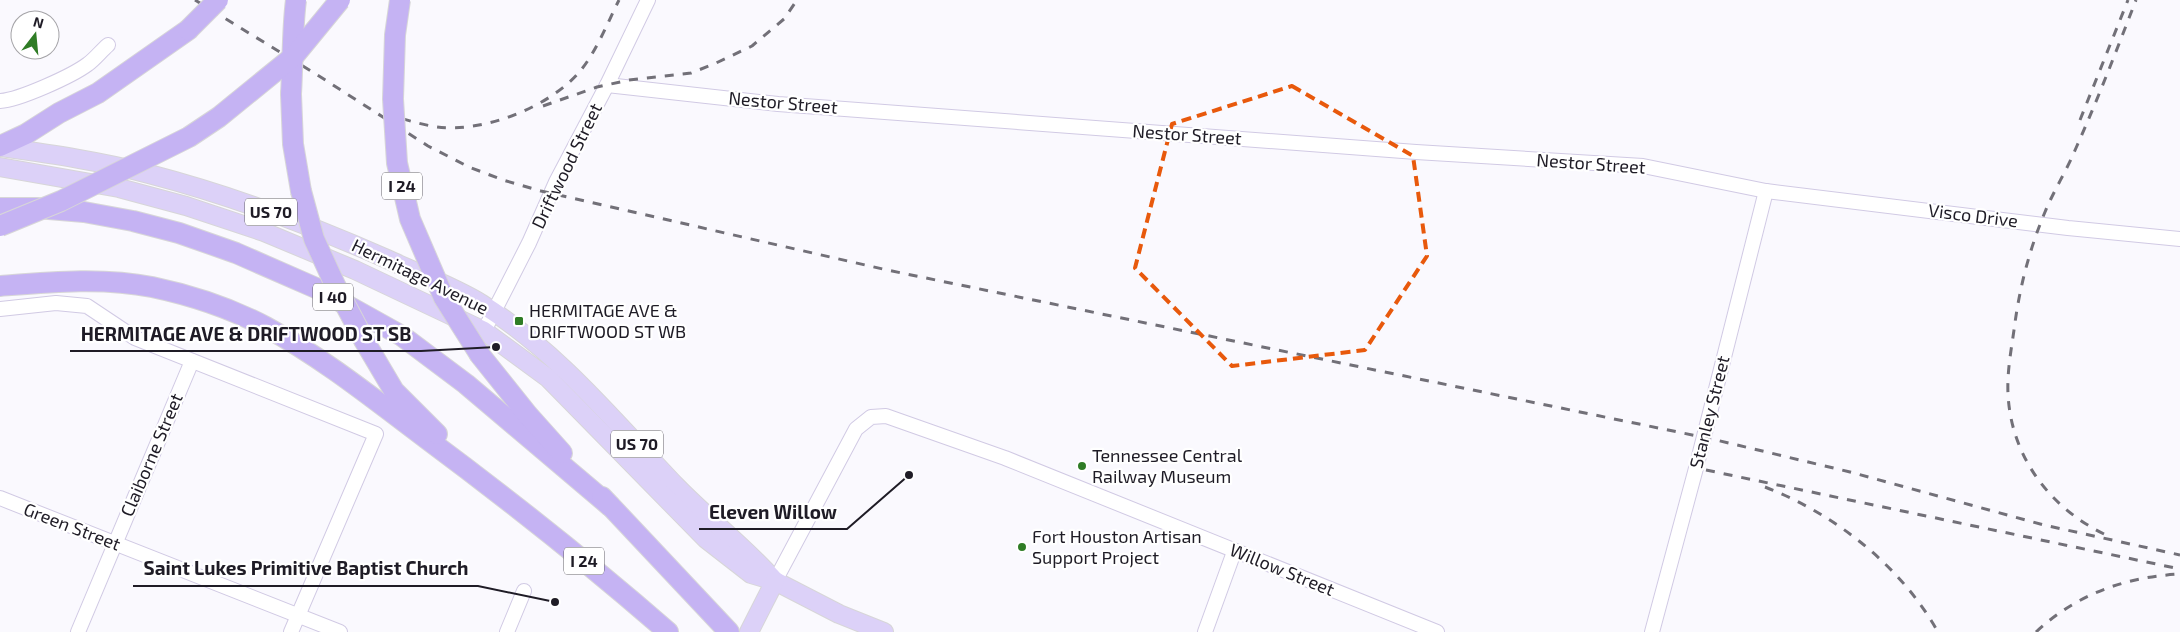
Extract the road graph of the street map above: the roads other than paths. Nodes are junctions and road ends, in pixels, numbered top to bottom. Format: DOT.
graph roads {
  1 [pos="218,0"];
  2 [pos="296,0"];
  3 [pos="340,0"];
  4 [pos="400,0"];
  5 [pos="648,0"];
  6 [pos="108,45"];
  7 [pos="607,85"];
  8 [pos="0,101"];
  9 [pos="0,146"];
  10 [pos="2,168"];
  11 [pos="1766,191"];
  12 [pos="0,208"];
  13 [pos="0,226"];
  14 [pos="2180,239"];
  15 [pos="0,286"];
  16 [pos="0,309"];
  17 [pos="493,312"];
  18 [pos="484,331"];
  19 [pos="192,361"];
  20 [pos="498,492"];
  21 [pos="0,498"];
  22 [pos="610,506"];
  23 [pos="115,544"];
  24 [pos="1234,552"];
  25 [pos="775,581"];
  26 [pos="524,591"];
  27 [pos="298,616"];
  28 [pos="724,626"];
  29 [pos="78,632"];
  30 [pos="291,632"];
  31 [pos="340,632"];
  32 [pos="507,632"];
  33 [pos="668,632"];
  34 [pos="749,632"];
  35 [pos="884,632"];
  36 [pos="1205,632"];
  37 [pos="1437,632"];
  38 [pos="1652,632"];
  1 -- 9 [label="highway, bridge"];
  2 -- 20 [label="highway, I 24, bridge"];
  3 -- 13 [label="highway, bridge"];
  4 -- 22 [label="highway, I 24, bridge"];
  5 -- 7 [label="street, Driftwood Street"];
  6 -- 8 [label="street"];
  7 -- 11 [label="street, Nestor Street"];
  7 -- 17 [label="street, Driftwood Street"];
  9 -- 17 [label="main road, Hermitage Avenue / US 70"];
  10 -- 18 [label="main road, Hermitage Avenue / US 70"];
  11 -- 14 [label="street, Visco Drive"];
  11 -- 38 [label="street, Stanley Street"];
  12 -- 22 [label="highway, I 40"];
  15 -- 20 [label="highway"];
  16 -- 19 [label="street"];
  17 -- 18 [label="street, Driftwood Street"];
  17 -- 25 [label="main road, Hermitage Avenue / US 70"];
  18 -- 25 [label="main road, Hermitage Avenue / US 70"];
  19 -- 23 [label="street, Claiborne Street"];
  19 -- 27 [label="street"];
  20 -- 33 [label="highway, I 24"];
  21 -- 23 [label="street, Green Street"];
  22 -- 28 [label="highway, I 24"];
  23 -- 27 [label="street, Green Street"];
  23 -- 29 [label="street, Claiborne Street"];
  24 -- 25 [label="street, Willow Street"];
  24 -- 36 [label="street"];
  24 -- 37 [label="street, Willow Street"];
  25 -- 34 [label="main road"];
  25 -- 35 [label="main road, Hermitage Avenue / US 70"];
  26 -- 32 [label="street"];
  27 -- 30 [label="street"];
  27 -- 31 [label="street, Green Street"];
}
